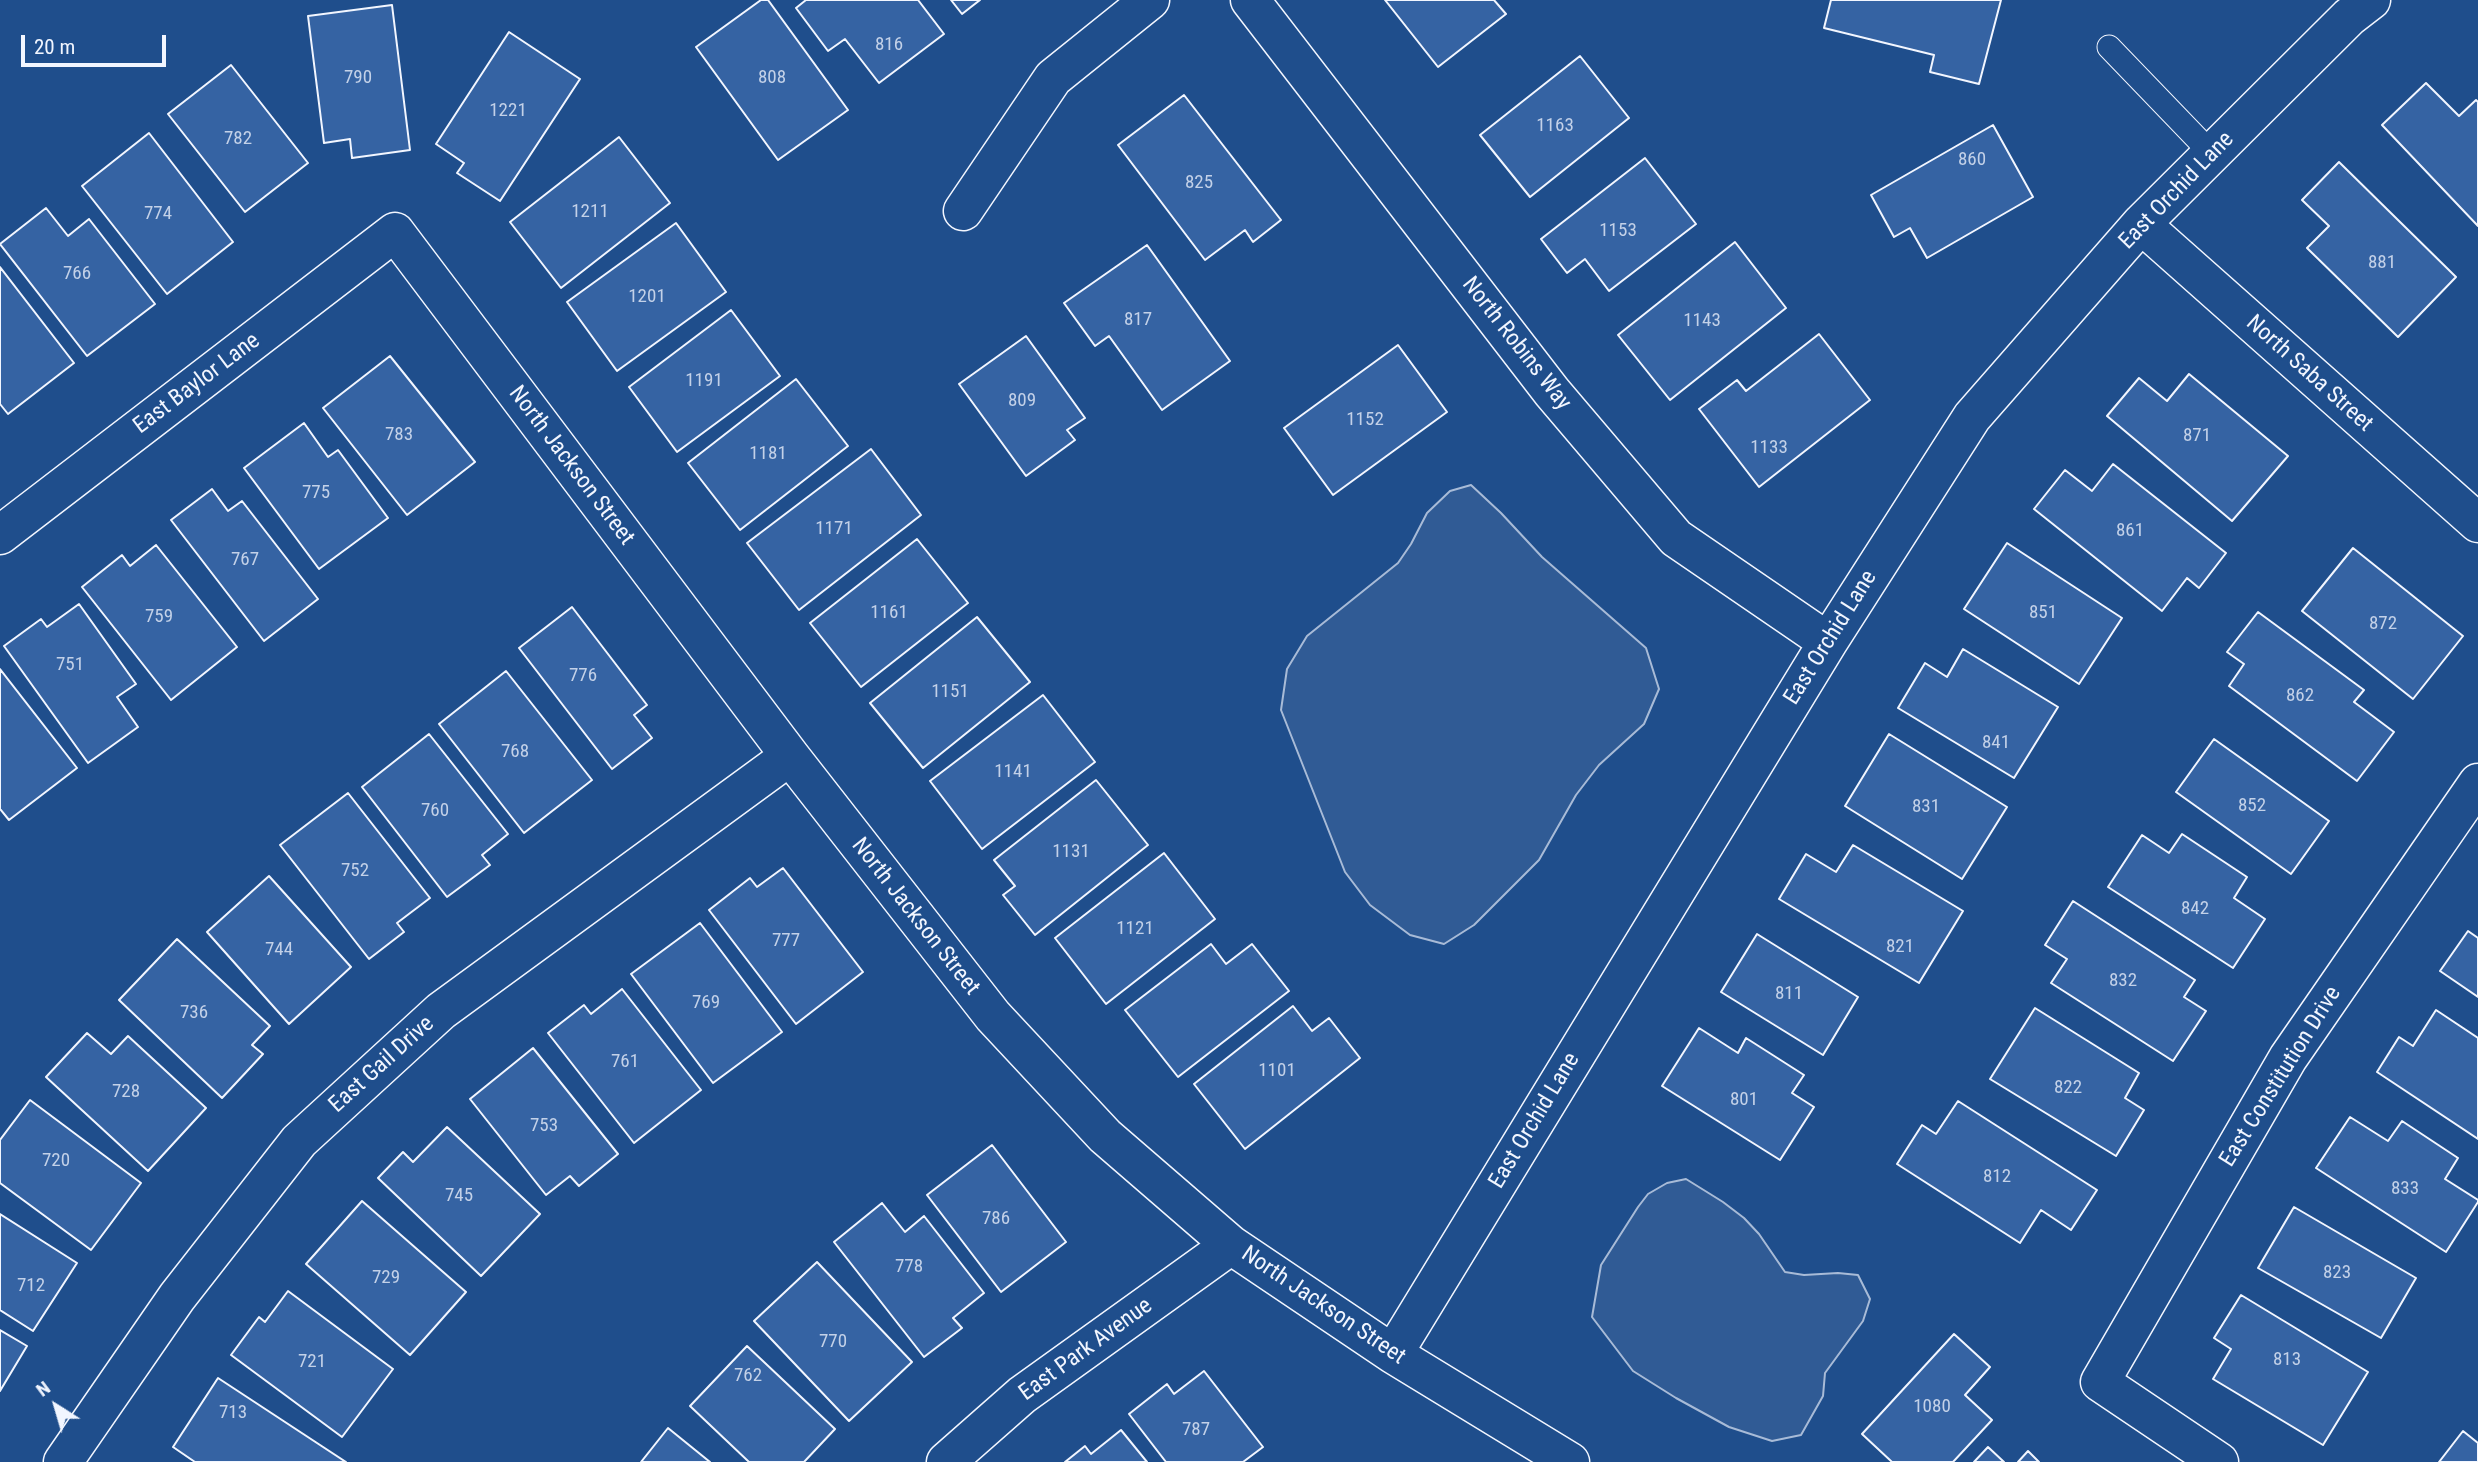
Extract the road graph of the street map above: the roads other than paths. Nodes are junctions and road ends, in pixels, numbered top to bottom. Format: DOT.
graph roads {
  1 [pos="1150,0"];
  2 [pos="1250,0"];
  3 [pos="2371,0"];
  4 [pos="2109,47"];
  5 [pos="2212,154"];
  6 [pos="963,211"];
  7 [pos="2141,224"];
  8 [pos="395,232"];
  9 [pos="2478,523"];
  10 [pos="0,535"];
  11 [pos="1828,642"];
  12 [pos="790,756"];
  13 [pos="2478,783"];
  14 [pos="1231,1245"];
  15 [pos="1393,1354"];
  16 [pos="63,1462"];
  17 [pos="946,1462"];
  18 [pos="1570,1462"];
  19 [pos="2218,1462"];
  1 -- 6 [label="street"];
  2 -- 11 [label="street, North Robins Way"];
  3 -- 5 [label="street, East Orchid Lane"];
  4 -- 5 [label="lane"];
  5 -- 7 [label="street, East Orchid Lane"];
  7 -- 9 [label="street, North Saba Street"];
  7 -- 11 [label="street, East Orchid Lane"];
  8 -- 10 [label="street, East Baylor Lane"];
  8 -- 12 [label="street, North Jackson Street"];
  11 -- 15 [label="street, East Orchid Lane"];
  12 -- 14 [label="street, North Jackson Street"];
  12 -- 16 [label="street, East Gail Drive"];
  13 -- 19 [label="street, East Constitution Drive"];
  14 -- 15 [label="street, North Jackson Street"];
  14 -- 17 [label="street, East Park Avenue"];
  15 -- 18 [label="street, North Jackson Street"];
}
